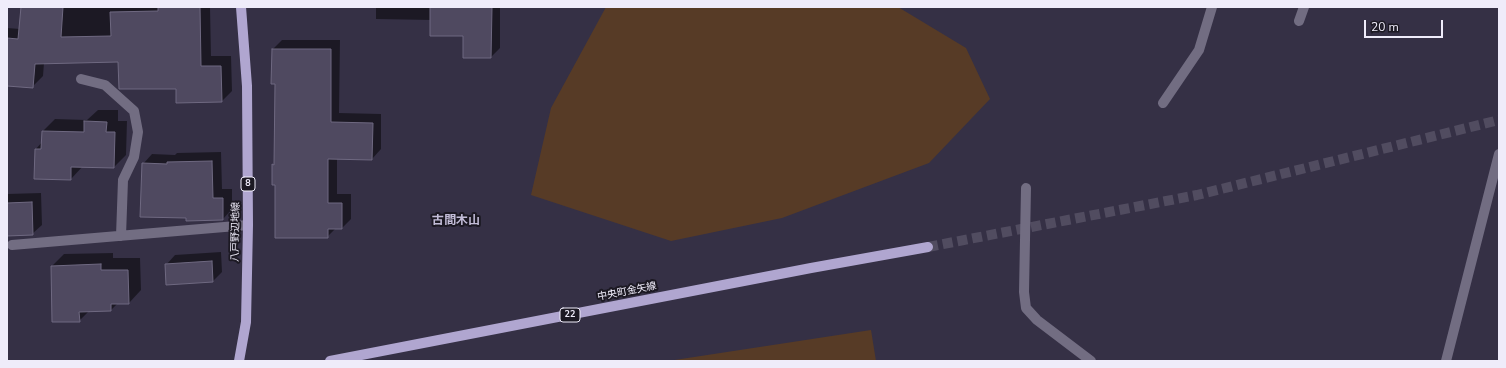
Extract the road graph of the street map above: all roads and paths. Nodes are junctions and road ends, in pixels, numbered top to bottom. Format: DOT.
graph roads {
  1 [pos="241,7"];
  2 [pos="1212,7"];
  3 [pos="1304,7"];
  4 [pos="1299,21"];
  5 [pos="81,79"];
  6 [pos="1162,103"];
  7 [pos="1499,154"];
  8 [pos="1026,188"];
  9 [pos="248,225"];
  10 [pos="121,236"];
  11 [pos="12,245"];
  12 [pos="928,247"];
  13 [pos="239,361"];
  14 [pos="330,361"];
  15 [pos="1091,361"];
  16 [pos="1446,361"];
  1 -- 9 [label="main road, 八戸野辺地線 / 8"];
  2 -- 6 [label="street"];
  3 -- 4 [label="street"];
  5 -- 10 [label="street"];
  7 -- 16 [label="street"];
  8 -- 15 [label="street"];
  9 -- 10 [label="street"];
  9 -- 13 [label="main road, 八戸野辺地線 / 8"];
  10 -- 11 [label="street"];
  12 -- 14 [label="main road, 中央町金矢線 / 22"];
}
